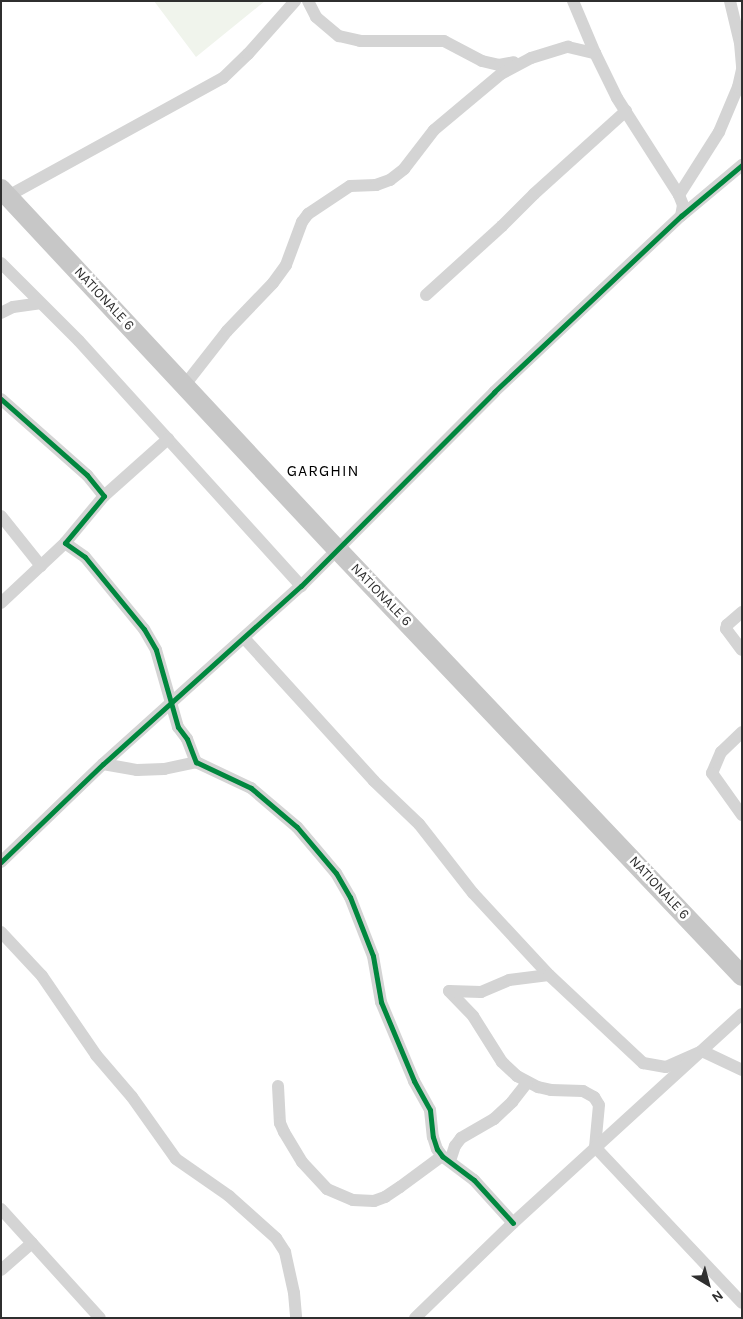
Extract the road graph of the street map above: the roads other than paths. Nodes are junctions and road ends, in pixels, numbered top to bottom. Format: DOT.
graph roads {
  1 [pos="294,1"];
  2 [pos="308,1"];
  3 [pos="574,1"];
  4 [pos="730,1"];
  5 [pos="595,53"];
  6 [pos="531,58"];
  7 [pos="742,68"];
  8 [pos="626,111"];
  9 [pos="742,164"];
  10 [pos="5,193"];
  11 [pos="679,195"];
  12 [pos="681,216"];
  13 [pos="1,263"];
  14 [pos="426,295"];
  15 [pos="40,303"];
  16 [pos="1,313"];
  17 [pos="184,386"];
  18 [pos="1,399"];
  19 [pos="168,440"];
  20 [pos="104,496"];
  21 [pos="1,516"];
  22 [pos="65,543"];
  23 [pos="338,550"];
  24 [pos="41,566"];
  25 [pos="300,586"];
  26 [pos="1,603"];
  27 [pos="742,612"];
  28 [pos="244,638"];
  29 [pos="742,650"];
  30 [pos="170,703"];
  31 [pos="742,732"];
  32 [pos="196,762"];
  33 [pos="103,764"];
  34 [pos="742,815"];
  35 [pos="1,862"];
  36 [pos="1,932"];
  37 [pos="549,976"];
  38 [pos="742,976"];
  39 [pos="742,1014"];
  40 [pos="702,1051"];
  41 [pos="742,1070"];
  42 [pos="527,1083"];
  43 [pos="278,1086"];
  44 [pos="595,1147"];
  45 [pos="446,1158"];
  46 [pos="1,1209"];
  47 [pos="513,1224"];
  48 [pos="32,1243"];
  49 [pos="1,1270"];
  50 [pos="742,1303"];
  51 [pos="100,1318"];
  52 [pos="296,1318"];
  53 [pos="415,1318"];
  1 -- 10 [label="street"];
  2 -- 6 [label="street"];
  3 -- 5 [label="street"];
  4 -- 7 [label="street"];
  5 -- 6 [label="street"];
  5 -- 8 [label="street"];
  6 -- 17 [label="street"];
  7 -- 11 [label="street"];
  8 -- 11 [label="street"];
  8 -- 14 [label="street"];
  9 -- 12 [label="street"];
  10 -- 17 [label="main road, NATIONALE 6"];
  11 -- 12 [label="street"];
  12 -- 23 [label="street"];
  13 -- 15 [label="street"];
  15 -- 16 [label="street"];
  15 -- 19 [label="street"];
  17 -- 23 [label="main road, NATIONALE 6"];
  18 -- 20 [label="street"];
  19 -- 20 [label="street"];
  19 -- 25 [label="street"];
  20 -- 22 [label="street"];
  21 -- 24 [label="street"];
  22 -- 24 [label="street"];
  22 -- 30 [label="street"];
  23 -- 25 [label="street"];
  23 -- 38 [label="main road, NATIONALE 6"];
  24 -- 26 [label="street"];
  25 -- 28 [label="street"];
  27 -- 29 [label="street"];
  28 -- 30 [label="street"];
  28 -- 37 [label="street"];
  30 -- 32 [label="street"];
  30 -- 33 [label="street"];
  31 -- 34 [label="street"];
  32 -- 33 [label="street"];
  32 -- 45 [label="street"];
  33 -- 35 [label="street"];
  36 -- 52 [label="street"];
  37 -- 40 [label="street"];
  37 -- 42 [label="street"];
  39 -- 40 [label="street"];
  40 -- 41 [label="street"];
  40 -- 44 [label="street"];
  42 -- 44 [label="street"];
  42 -- 45 [label="street"];
  43 -- 45 [label="street"];
  44 -- 47 [label="street"];
  44 -- 50 [label="street"];
  45 -- 47 [label="street"];
  46 -- 48 [label="street"];
  47 -- 53 [label="street"];
  48 -- 49 [label="street"];
  48 -- 51 [label="street"];
}
